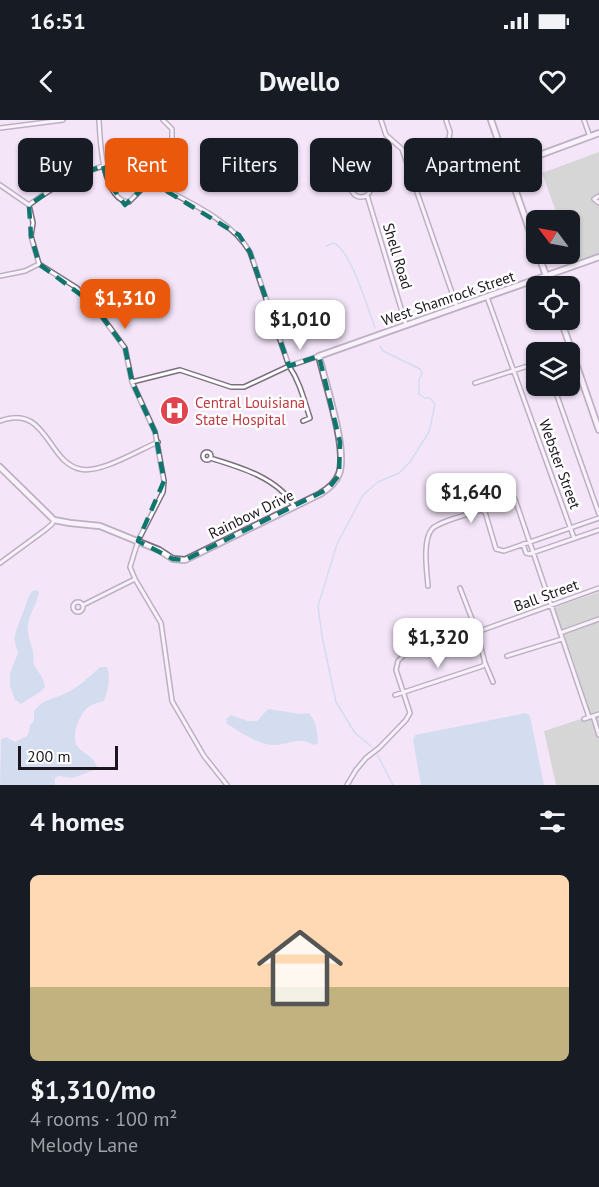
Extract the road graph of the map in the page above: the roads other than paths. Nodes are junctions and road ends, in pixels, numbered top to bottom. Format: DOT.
graph roads {
  1 [pos="63,120"];
  2 [pos="99,120"];
  3 [pos="163,120"];
  4 [pos="381,120"];
  5 [pos="446,120"];
  6 [pos="491,120"];
  7 [pos="584,120"];
  8 [pos="0,128"];
  9 [pos="599,133"];
  10 [pos="590,136"];
  11 [pos="172,138"];
  12 [pos="449,138"];
  13 [pos="497,138"];
  14 [pos="542,154"];
  15 [pos="404,155"];
  16 [pos="103,166"];
  17 [pos="105,172"];
  18 [pos="0,185"];
  19 [pos="116,192"];
  20 [pos="141,192"];
  21 [pos="169,192"];
  22 [pos="417,192"];
  23 [pos="516,192"];
  24 [pos="367,195"];
  25 [pos="599,196"];
  26 [pos="599,203"];
  27 [pos="28,205"];
  28 [pos="526,221"];
  29 [pos="599,257"];
  30 [pos="39,264"];
  31 [pos="541,264"];
  32 [pos="0,276"];
  33 [pos="546,276"];
  34 [pos="526,283"];
  35 [pos="487,297"];
  36 [pos="457,307"];
  37 [pos="406,325"];
  38 [pos="319,356"];
  39 [pos="289,366"];
  40 [pos="526,366"];
  41 [pos="513,370"];
  42 [pos="580,378"];
  43 [pos="132,382"];
  44 [pos="475,383"];
  45 [pos="557,396"];
  46 [pos="0,421"];
  47 [pos="303,421"];
  48 [pos="599,430"];
  49 [pos="158,442"];
  50 [pos="210,458"];
  51 [pos="0,467"];
  52 [pos="515,499"];
  53 [pos="294,506"];
  54 [pos="599,516"];
  55 [pos="54,520"];
  56 [pos="570,527"];
  57 [pos="599,530"];
  58 [pos="574,538"];
  59 [pos="138,541"];
  60 [pos="531,541"];
  61 [pos="523,544"];
  62 [pos="534,552"];
  63 [pos="0,563"];
  64 [pos="135,579"];
  65 [pos="428,586"];
  66 [pos="460,588"];
  67 [pos="599,588"];
  68 [pos="83,605"];
  69 [pos="550,607"];
  70 [pos="599,619"];
  71 [pos="477,632"];
  72 [pos="560,633"];
  73 [pos="562,639"];
  74 [pos="507,657"];
  75 [pos="485,663"];
  76 [pos="493,682"];
  77 [pos="402,692"];
  78 [pos="395,695"];
  79 [pos="599,714"];
  80 [pos="591,717"];
  81 [pos="584,719"];
  82 [pos="599,735"];
  83 [pos="227,785"];
  84 [pos="347,785"];
  1 -- 8 [label="street"];
  2 -- 16 [label="street"];
  3 -- 11 [label="street"];
  4 -- 15 [label="street"];
  5 -- 12 [label="street"];
  6 -- 13 [label="street"];
  7 -- 10 [label="street"];
  9 -- 10 [label="street"];
  10 -- 14 [label="street"];
  16 -- 17 [label="street"];
  16 -- 27 [label="street"];
  18 -- 27 [label="street"];
  19 -- 20 [label="street"];
  21 -- 39 [label="street"];
  22 -- 36 [label="street"];
  23 -- 28 [label="street"];
  24 -- 24 [label="street"];
  24 -- 37 [label="street, Shell Road"];
  25 -- 26 [label="street"];
  27 -- 30 [label="street"];
  29 -- 33 [label="street, West Shamrock Street"];
  30 -- 32 [label="street"];
  30 -- 43 [label="street"];
  31 -- 33 [label="street"];
  34 -- 35 [label="street, West Shamrock Street"];
  35 -- 36 [label="street, West Shamrock Street"];
  35 -- 41 [label="street, Webster Street"];
  36 -- 37 [label="street, West Shamrock Street"];
  37 -- 38 [label="street, West Shamrock Street"];
  38 -- 39 [label="street, West Shamrock Street"];
  38 -- 53 [label="street, Rainbow Drive"];
  39 -- 43 [label="street, West Shamrock Street"];
  39 -- 47 [label="street"];
  40 -- 41 [label="street"];
  41 -- 44 [label="street"];
  41 -- 56 [label="street, Webster Street"];
  42 -- 48 [label="street"];
  43 -- 49 [label="street"];
  45 -- 54 [label="street"];
  46 -- 49 [label="street"];
  49 -- 59 [label="street"];
  50 -- 53 [label="street"];
  51 -- 55 [label="street"];
  52 -- 60 [label="street"];
  53 -- 59 [label="street, Rainbow Drive"];
  54 -- 56 [label="street"];
  55 -- 59 [label="street, Rainbow Drive"];
  55 -- 63 [label="street"];
  56 -- 58 [label="street, Webster Street"];
  56 -- 60 [label="street"];
  57 -- 58 [label="street"];
  58 -- 62 [label="street"];
  59 -- 64 [label="street"];
  60 -- 61 [label="street"];
  60 -- 62 [label="street"];
  61 -- 62 [label="street"];
  61 -- 65 [label="street"];
  62 -- 69 [label="street"];
  64 -- 68 [label="street"];
  64 -- 83 [label="street"];
  66 -- 71 [label="street"];
  67 -- 69 [label="street, Ball Street"];
  69 -- 71 [label="street, Ball Street"];
  69 -- 72 [label="street"];
  70 -- 72 [label="street"];
  71 -- 75 [label="street"];
  71 -- 77 [label="street, Ball Street"];
  72 -- 73 [label="street"];
  73 -- 74 [label="street"];
  73 -- 80 [label="street"];
  75 -- 76 [label="street"];
  75 -- 77 [label="street"];
  77 -- 78 [label="street"];
  77 -- 84 [label="street, Ball Street"];
  79 -- 80 [label="street"];
  80 -- 81 [label="street"];
  80 -- 82 [label="street"];
}
